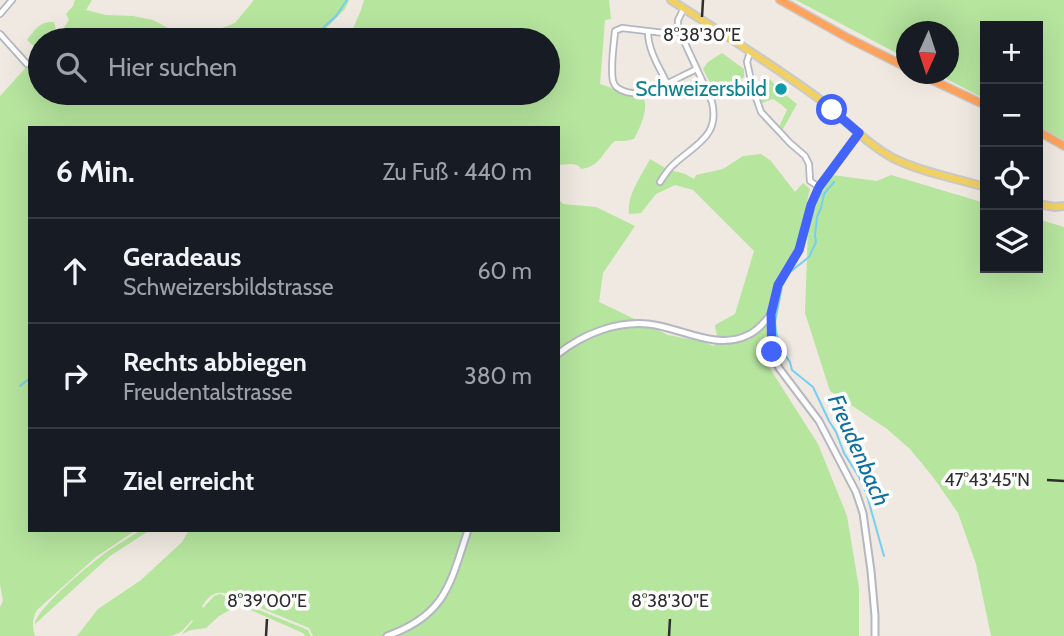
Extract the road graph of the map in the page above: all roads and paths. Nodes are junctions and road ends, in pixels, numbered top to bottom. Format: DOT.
graph roads {
  1 [pos="12,0"];
  2 [pos="671,0"];
  3 [pos="780,0"];
  4 [pos="684,8"];
  5 [pos="0,14"];
  6 [pos="678,28"];
  7 [pos="648,32"];
  8 [pos="0,34"];
  9 [pos="751,52"];
  10 [pos="896,62"];
  11 [pos="27,64"];
  12 [pos="696,69"];
  13 [pos="667,83"];
  14 [pos="940,84"];
  15 [pos="980,104"];
  16 [pos="859,133"];
  17 [pos="1043,134"];
  18 [pos="1064,146"];
  19 [pos="660,182"];
  20 [pos="980,186"];
  21 [pos="819,187"];
  22 [pos="1043,205"];
  23 [pos="1063,209"];
  24 [pos="771,314"];
  25 [pos="560,352"];
  26 [pos="467,532"];
  27 [pos="387,636"];
  28 [pos="875,636"];
  1 -- 5 [label="street"];
  2 -- 4 [label="main road"];
  3 -- 10 [label="highway"];
  4 -- 6 [label="street"];
  4 -- 9 [label="main road"];
  6 -- 7 [label="street"];
  6 -- 12 [label="street"];
  7 -- 13 [label="street"];
  7 -- 13 [label="street"];
  8 -- 11 [label="street"];
  9 -- 16 [label="main road"];
  9 -- 21 [label="street"];
  12 -- 13 [label="street"];
  12 -- 19 [label="street"];
  14 -- 15 [label="highway"];
  16 -- 20 [label="main road"];
  16 -- 21 [label="street"];
  17 -- 18 [label="highway"];
  21 -- 24 [label="street"];
  22 -- 23 [label="main road"];
  24 -- 25 [label="street"];
  24 -- 28 [label="street"];
  26 -- 27 [label="street"];
}
